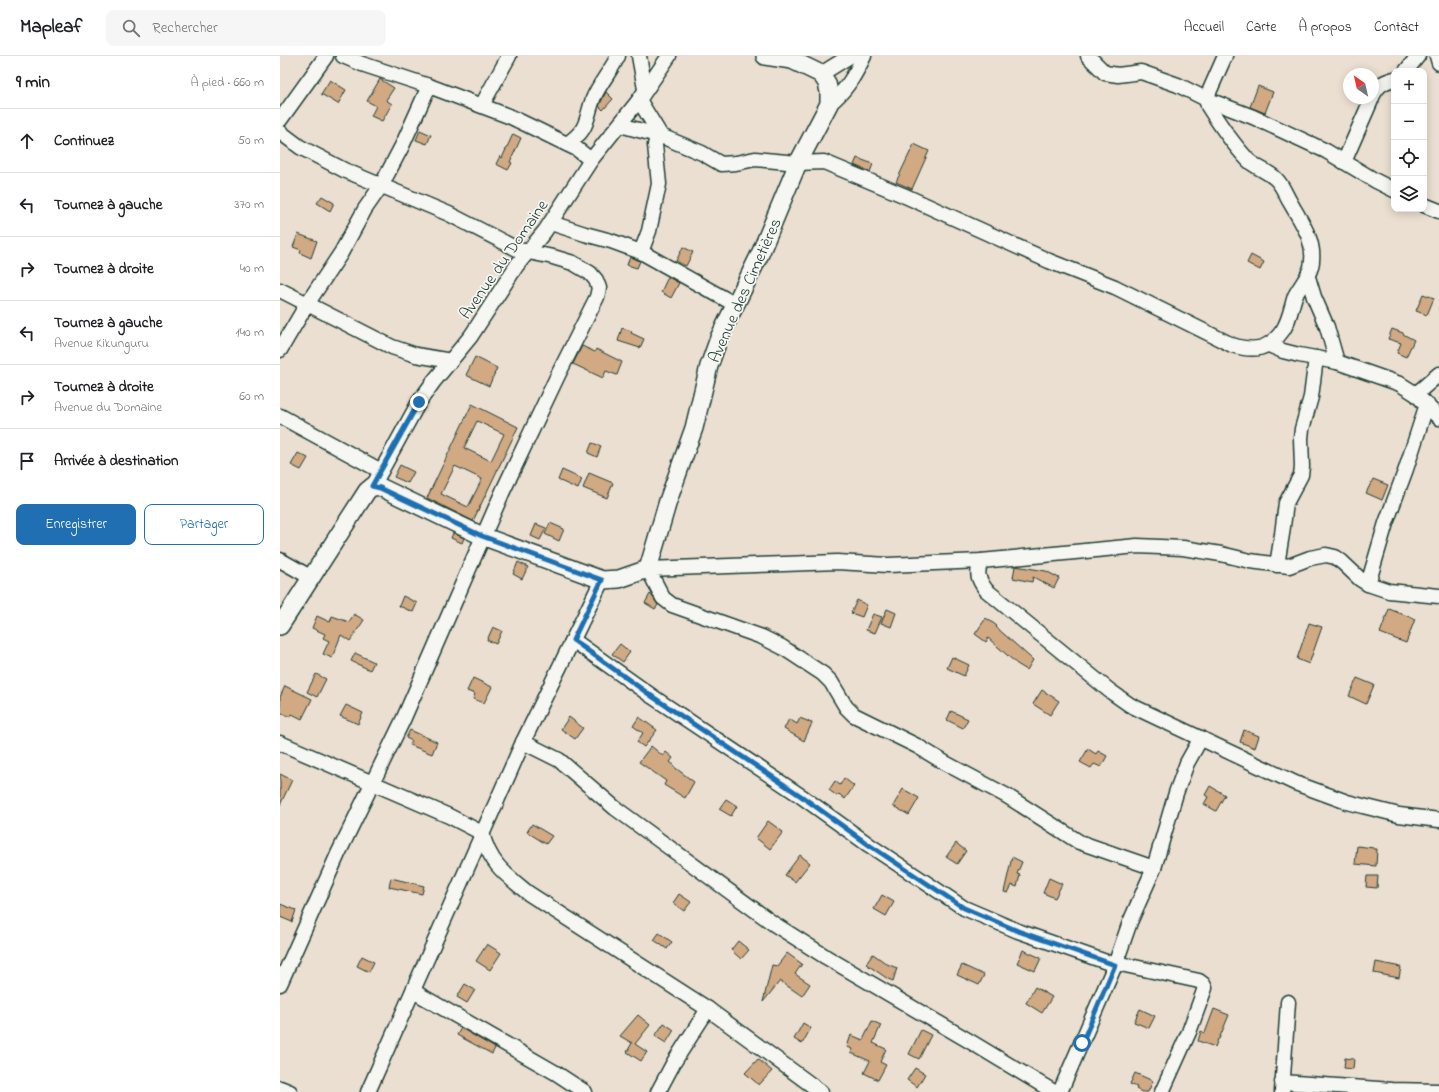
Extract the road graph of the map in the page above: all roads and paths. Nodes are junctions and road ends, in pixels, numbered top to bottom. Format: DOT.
graph roads {
  1 [pos="326,56"];
  2 [pos="343,56"];
  3 [pos="509,56"];
  4 [pos="618,56"];
  5 [pos="639,56"];
  6 [pos="669,56"];
  7 [pos="765,56"];
  8 [pos="850,56"];
  9 [pos="864,56"];
  10 [pos="1088,56"];
  11 [pos="1225,56"];
  12 [pos="1418,56"];
  13 [pos="1437,56"];
  14 [pos="1439,63"];
  15 [pos="1408,68"];
  16 [pos="821,74"];
  17 [pos="1391,80"];
  18 [pos="429,86"];
  19 [pos="1379,86"];
  20 [pos="642,95"];
  21 [pos="1206,99"];
  22 [pos="829,104"];
  23 [pos="1369,104"];
  24 [pos="482,105"];
  25 [pos="281,117"];
  26 [pos="620,125"];
  27 [pos="280,132"];
  28 [pos="661,136"];
  29 [pos="810,143"];
  30 [pos="567,144"];
  31 [pos="591,160"];
  32 [pos="824,162"];
  33 [pos="1344,162"];
  34 [pos="798,164"];
  35 [pos="381,186"];
  36 [pos="1391,188"];
  37 [pos="1427,206"];
  38 [pos="1439,211"];
  39 [pos="551,223"];
  40 [pos="529,252"];
  41 [pos="641,252"];
  42 [pos="1308,277"];
  43 [pos="280,290"];
  44 [pos="307,304"];
  45 [pos="736,304"];
  46 [pos="1269,345"];
  47 [pos="280,350"];
  48 [pos="1316,358"];
  49 [pos="451,361"];
  50 [pos="1337,362"];
  51 [pos="1439,374"];
  52 [pos="1416,394"];
  53 [pos="1427,404"];
  54 [pos="280,416"];
  55 [pos="1439,418"];
  56 [pos="381,471"];
  57 [pos="372,486"];
  58 [pos="482,536"];
  59 [pos="280,560"];
  60 [pos="981,561"];
  61 [pos="1276,565"];
  62 [pos="648,570"];
  63 [pos="310,578"];
  64 [pos="602,580"];
  65 [pos="1368,584"];
  66 [pos="1439,596"];
  67 [pos="280,626"];
  68 [pos="573,640"];
  69 [pos="1200,738"];
  70 [pos="523,742"];
  71 [pos="280,743"];
  72 [pos="373,784"];
  73 [pos="1439,820"];
  74 [pos="482,833"];
  75 [pos="1154,868"];
  76 [pos="1115,964"];
  77 [pos="280,984"];
  78 [pos="413,991"];
  79 [pos="1288,1002"];
  80 [pos="708,1009"];
  81 [pos="1282,1087"];
  82 [pos="280,1088"];
  83 [pos="290,1092"];
  84 [pos="368,1092"];
  85 [pos="585,1092"];
  86 [pos="658,1092"];
  87 [pos="821,1092"];
  88 [pos="1054,1092"];
  89 [pos="1060,1092"];
  90 [pos="1162,1092"];
  91 [pos="1439,1092"];
  1 -- 25 [label="street"];
  2 -- 18 [label="street"];
  3 -- 24 [label="street"];
  4 -- 30 [label="street"];
  5 -- 20 [label="street"];
  6 -- 20 [label="street, Avenue du Domaine"];
  7 -- 16 [label="street"];
  8 -- 16 [label="street"];
  9 -- 22 [label="street"];
  10 -- 21 [label="street"];
  11 -- 21 [label="street"];
  12 -- 15 [label="street"];
  13 -- 14 [label="street"];
  16 -- 22 [label="street"];
  17 -- 19 [label="street"];
  18 -- 24 [label="street"];
  18 -- 35 [label="street"];
  20 -- 26 [label="street, Avenue du Domaine"];
  20 -- 28 [label="street"];
  21 -- 33 [label="street"];
  21 -- 42 [label="street"];
  22 -- 29 [label="street, Avenue des Cimetières"];
  23 -- 33 [label="street"];
  24 -- 30 [label="street"];
  26 -- 28 [label="street"];
  26 -- 31 [label="street, Avenue du Domaine"];
  27 -- 35 [label="street"];
  28 -- 34 [label="street"];
  28 -- 41 [label="street"];
  29 -- 32 [label="street"];
  29 -- 34 [label="street, Avenue des Cimetières"];
  30 -- 31 [label="street"];
  31 -- 39 [label="street, Avenue du Domaine"];
  32 -- 34 [label="street"];
  32 -- 46 [label="street"];
  33 -- 36 [label="street"];
  34 -- 45 [label="street, Avenue des Cimetières"];
  35 -- 40 [label="street"];
  35 -- 44 [label="street"];
  37 -- 38 [label="street"];
  39 -- 40 [label="street, Avenue du Domaine"];
  39 -- 41 [label="street"];
  40 -- 49 [label="street, Avenue du Domaine"];
  40 -- 58 [label="street"];
  41 -- 45 [label="street"];
  42 -- 46 [label="street"];
  42 -- 50 [label="street"];
  43 -- 44 [label="street"];
  44 -- 47 [label="street"];
  44 -- 49 [label="street"];
  45 -- 62 [label="street, Avenue des Cimetières"];
  46 -- 48 [label="street"];
  48 -- 50 [label="street"];
  48 -- 61 [label="street"];
  49 -- 56 [label="street, Avenue du Domaine"];
  50 -- 52 [label="street"];
  51 -- 52 [label="street"];
  52 -- 53 [label="street"];
  53 -- 55 [label="street"];
  53 -- 65 [label="street"];
  54 -- 56 [label="street"];
  56 -- 57 [label="street, Avenue du Domaine"];
  57 -- 58 [label="street"];
  57 -- 63 [label="street"];
  58 -- 64 [label="street"];
  58 -- 72 [label="street"];
  59 -- 63 [label="street"];
  60 -- 61 [label="street"];
  60 -- 62 [label="street"];
  60 -- 69 [label="street"];
  61 -- 65 [label="street"];
  62 -- 64 [label="street"];
  62 -- 75 [label="street"];
  63 -- 67 [label="street"];
  64 -- 68 [label="street"];
  65 -- 66 [label="street"];
  68 -- 70 [label="street"];
  68 -- 76 [label="street"];
  69 -- 73 [label="street"];
  69 -- 75 [label="street"];
  70 -- 74 [label="street"];
  70 -- 88 [label="street"];
  71 -- 72 [label="street"];
  72 -- 74 [label="street"];
  72 -- 77 [label="street"];
  74 -- 78 [label="street"];
  74 -- 80 [label="street"];
  75 -- 76 [label="street"];
  76 -- 89 [label="street"];
  76 -- 90 [label="street"];
  78 -- 84 [label="street"];
  78 -- 85 [label="street"];
  79 -- 81 [label="street"];
  80 -- 86 [label="street"];
  80 -- 87 [label="street"];
  81 -- 91 [label="street"];
  82 -- 83 [label="street"];
}
